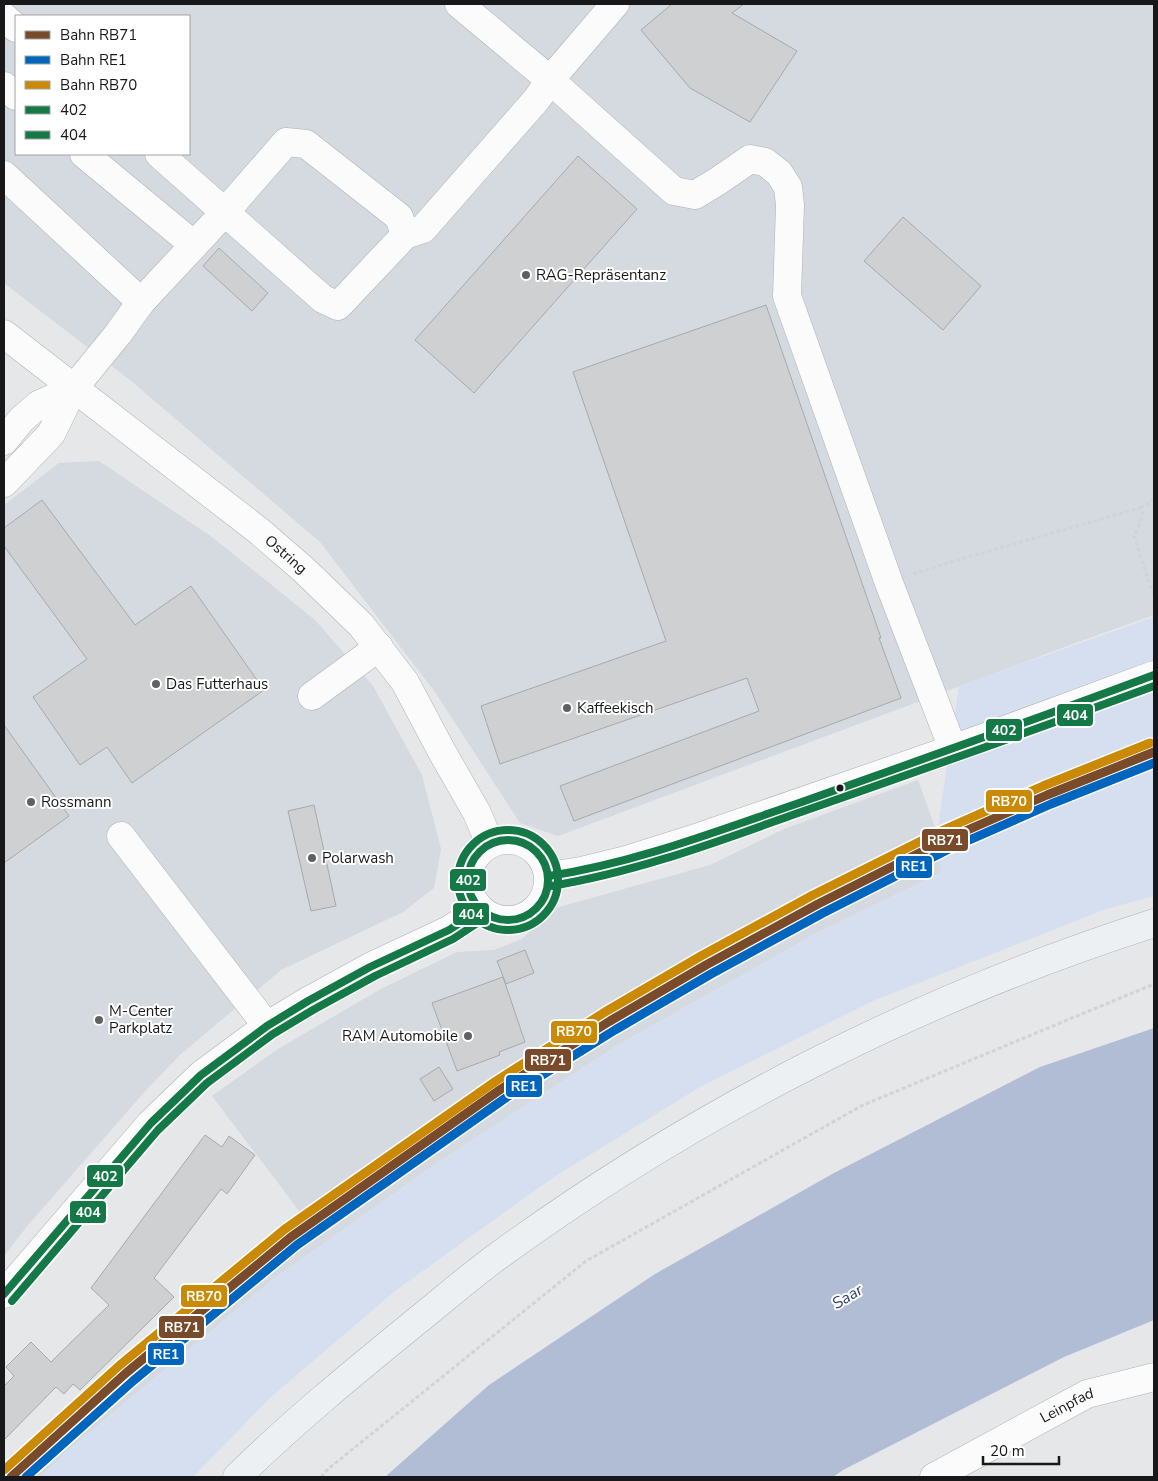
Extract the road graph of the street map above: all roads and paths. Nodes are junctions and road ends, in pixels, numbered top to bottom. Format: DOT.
graph roads {
  1 [pos="459,4"];
  2 [pos="615,4"];
  3 [pos="4,17"];
  4 [pos="15,27"];
  5 [pos="550,80"];
  6 [pos="4,86"];
  7 [pos="15,95"];
  8 [pos="85,155"];
  9 [pos="160,155"];
  10 [pos="4,175"];
  11 [pos="225,212"];
  12 [pos="405,235"];
  13 [pos="194,245"];
  14 [pos="141,302"];
  15 [pos="4,334"];
  16 [pos="74,389"];
  17 [pos="4,441"];
  18 [pos="4,483"];
  19 [pos="1154,500"];
  20 [pos="1140,508"];
  21 [pos="925,570"];
  22 [pos="1154,593"];
  23 [pos="379,647"];
  24 [pos="1154,675"];
  25 [pos="312,696"];
  26 [pos="953,749"];
  27 [pos="121,836"];
  28 [pos="490,844"];
  29 [pos="548,876"];
  30 [pos="480,910"];
  31 [pos="1154,923"];
  32 [pos="1154,984"];
  33 [pos="267,1026"];
  34 [pos="4,1294"];
  35 [pos="1154,1377"];
  36 [pos="237,1477"];
  37 [pos="321,1477"];
  38 [pos="934,1477"];
  1 -- 5 [label="street"];
  2 -- 5 [label="street"];
  3 -- 4 [label="street"];
  5 -- 12 [label="street"];
  5 -- 26 [label="street"];
  6 -- 7 [label="street"];
  8 -- 13 [label="street"];
  9 -- 11 [label="street"];
  10 -- 14 [label="street"];
  11 -- 12 [label="street"];
  11 -- 12 [label="street"];
  11 -- 13 [label="street"];
  13 -- 14 [label="street"];
  14 -- 16 [label="street"];
  15 -- 16 [label="street, Ostring"];
  16 -- 17 [label="street"];
  16 -- 18 [label="street"];
  16 -- 23 [label="street, Ostring"];
  19 -- 20 [label="path"];
  20 -- 21 [label="path"];
  20 -- 22 [label="path"];
  23 -- 25 [label="street"];
  23 -- 28 [label="street, Ostring"];
  24 -- 26 [label="street"];
  26 -- 29 [label="street"];
  27 -- 33 [label="street"];
  28 -- 29 [label="street"];
  28 -- 30 [label="street"];
  29 -- 30 [label="street"];
  30 -- 33 [label="street"];
  31 -- 36 [label="main road"];
  32 -- 37 [label="path"];
  33 -- 34 [label="street"];
  35 -- 38 [label="street, Leinpfad"];
}
